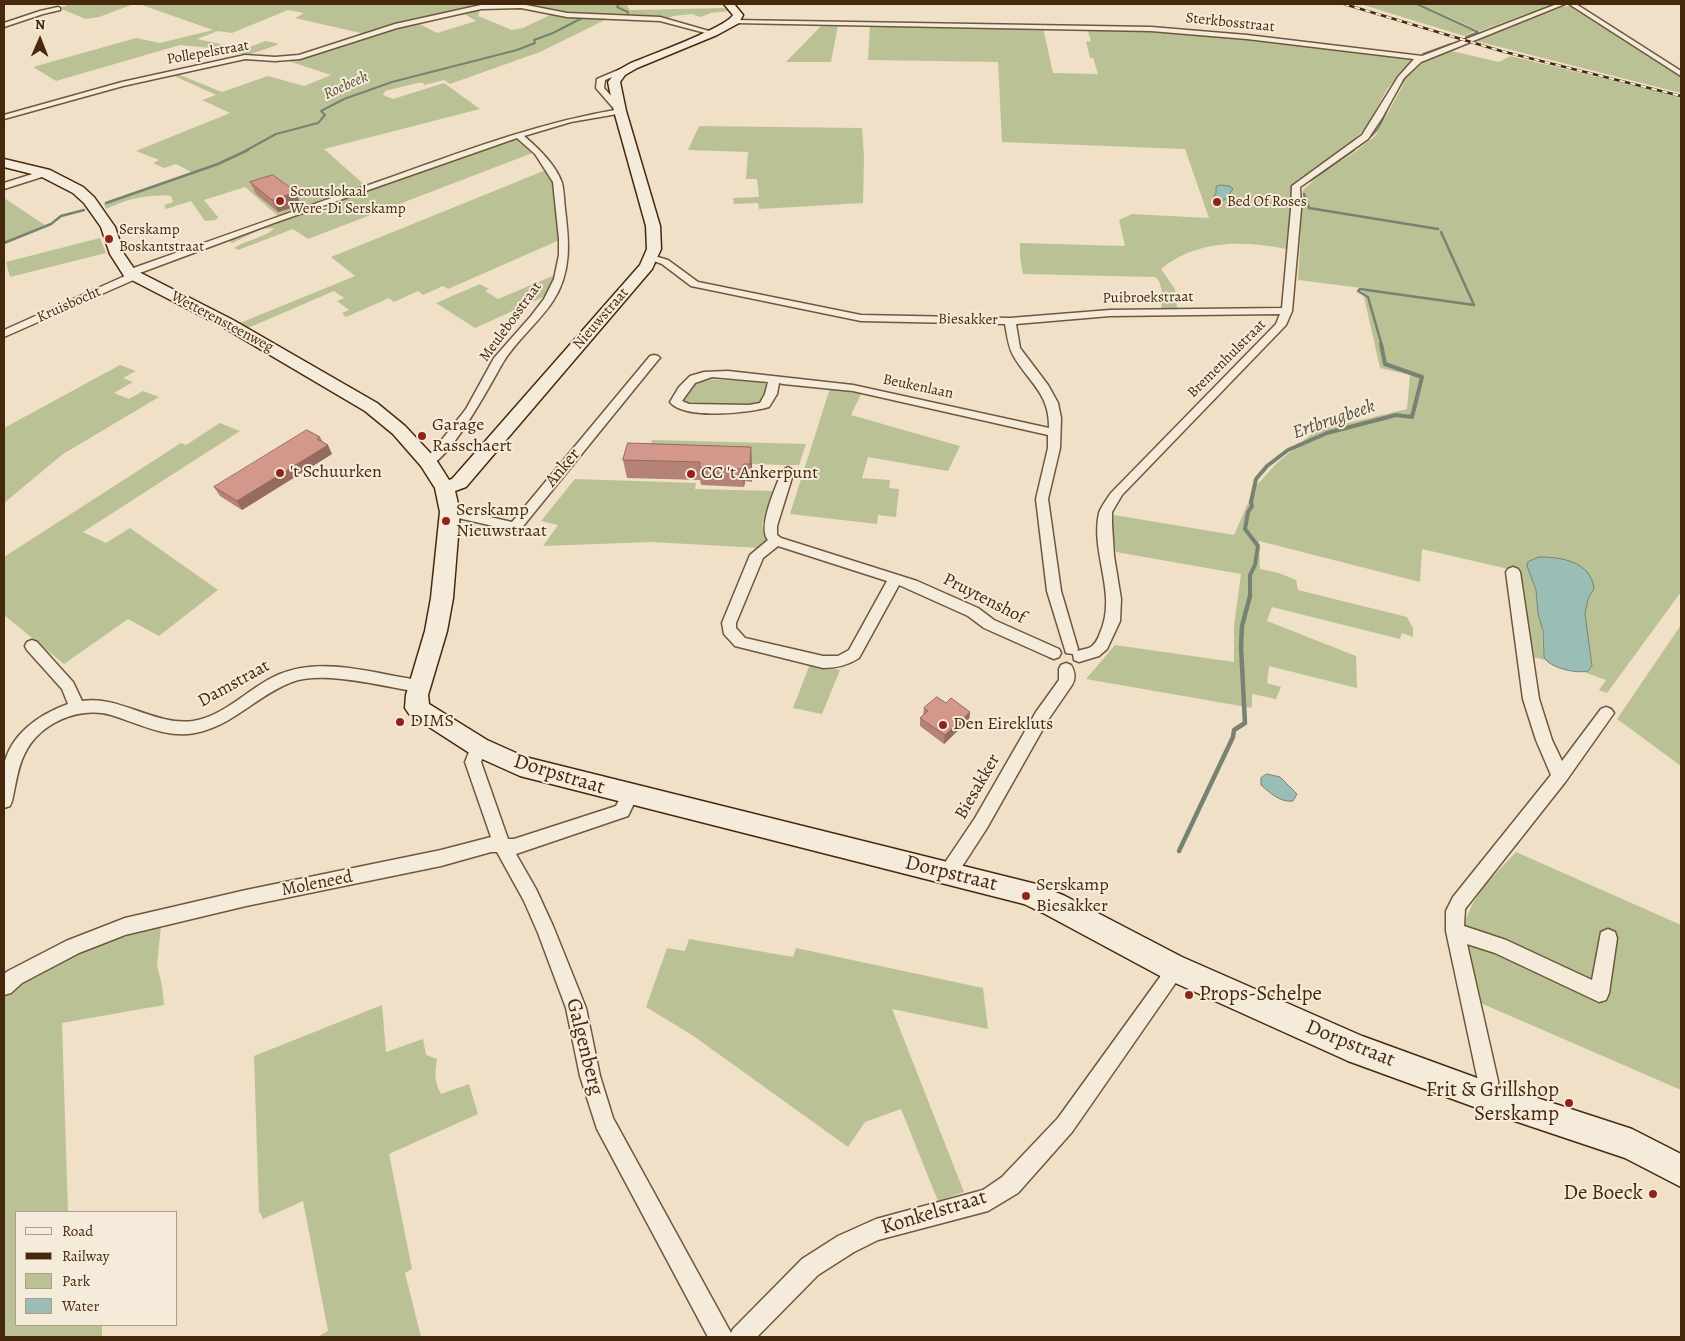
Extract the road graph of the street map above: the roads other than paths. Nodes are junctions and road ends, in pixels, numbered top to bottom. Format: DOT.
graph roads {
  1 [pos="729,4"];
  2 [pos="1562,4"];
  3 [pos="1572,4"];
  4 [pos="58,9"];
  5 [pos="735,21"];
  6 [pos="4,25"];
  7 [pos="712,33"];
  8 [pos="1421,58"];
  9 [pos="1681,74"];
  10 [pos="620,111"];
  11 [pos="4,117"];
  12 [pos="518,135"];
  13 [pos="4,163"];
  14 [pos="44,173"];
  15 [pos="4,186"];
  16 [pos="651,258"];
  17 [pos="131,275"];
  18 [pos="1287,311"];
  19 [pos="1010,320"];
  20 [pos="4,334"];
  21 [pos="654,358"];
  22 [pos="774,379"];
  23 [pos="1054,433"];
  24 [pos="428,462"];
  25 [pos="788,471"];
  26 [pos="445,488"];
  27 [pos="450,512"];
  28 [pos="776,541"];
  29 [pos="1513,572"];
  30 [pos="896,578"];
  31 [pos="32,646"];
  32 [pos="1054,653"];
  33 [pos="1075,653"];
  34 [pos="1066,669"];
  35 [pos="419,686"];
  36 [pos="77,707"];
  37 [pos="1606,713"];
  38 [pos="479,747"];
  39 [pos="1560,776"];
  40 [pos="630,796"];
  41 [pos="4,801"];
  42 [pos="502,845"];
  43 [pos="948,873"];
  44 [pos="1455,931"];
  45 [pos="1608,938"];
  46 [pos="1172,967"];
  47 [pos="4,986"];
  48 [pos="1488,1097"];
  49 [pos="1681,1171"];
  50 [pos="722,1337"];
  51 [pos="741,1337"];
  1 -- 5 [label="street"];
  2 -- 8 [label="street"];
  3 -- 9 [label="street"];
  4 -- 6 [label="street"];
  5 -- 7 [label="street, Nieuwstraat"];
  5 -- 8 [label="street, Sterkbosstraat"];
  7 -- 10 [label="street, Nieuwstraat"];
  7 -- 11 [label="street, Pollepelstraat"];
  8 -- 18 [label="street, Bremenhulstraat"];
  10 -- 12 [label="street, Kruisbocht"];
  10 -- 16 [label="street, Nieuwstraat"];
  12 -- 17 [label="street, Kruisbocht"];
  12 -- 24 [label="street, Meulebosstraat"];
  13 -- 14 [label="street"];
  14 -- 15 [label="street"];
  14 -- 17 [label="street"];
  16 -- 19 [label="street, Biesakker"];
  16 -- 26 [label="street, Nieuwstraat"];
  17 -- 20 [label="street, Kruisbocht"];
  17 -- 24 [label="street, Wetterensteenweg"];
  18 -- 19 [label="street, Puibroekstraat"];
  18 -- 33 [label="street, Bremenhulstraat"];
  19 -- 23 [label="street, Biesakker"];
  21 -- 27 [label="street, Anker"];
  22 -- 22 [label="street, Beukenlaan"];
  22 -- 23 [label="street, Beukenlaan"];
  23 -- 33 [label="street, Biesakker"];
  24 -- 26 [label="street, Wetterensteenweg"];
  25 -- 28 [label="street"];
  26 -- 27 [label="street"];
  27 -- 35 [label="street"];
  28 -- 30 [label="street, Pruytenshof"];
  28 -- 30 [label="street"];
  29 -- 39 [label="street"];
  30 -- 32 [label="street, Pruytenshof"];
  31 -- 36 [label="street"];
  32 -- 33 [label="street"];
  32 -- 34 [label="street"];
  33 -- 34 [label="street, Biesakker"];
  34 -- 43 [label="street, Biesakker"];
  35 -- 36 [label="street, Damstraat"];
  35 -- 38 [label="street"];
  36 -- 41 [label="street, Damstraat"];
  37 -- 39 [label="street"];
  38 -- 40 [label="street, Dorpstraat"];
  38 -- 42 [label="street, Galgenberg"];
  39 -- 44 [label="street"];
  40 -- 42 [label="street, Moleneed"];
  40 -- 43 [label="street, Dorpstraat"];
  42 -- 47 [label="street, Moleneed"];
  42 -- 50 [label="street, Galgenberg"];
  43 -- 46 [label="street, Dorpstraat"];
  44 -- 45 [label="street"];
  44 -- 48 [label="street"];
  46 -- 48 [label="street, Dorpstraat"];
  46 -- 51 [label="street, Konkelstraat"];
  48 -- 49 [label="street, Dorpstraat"];
}
